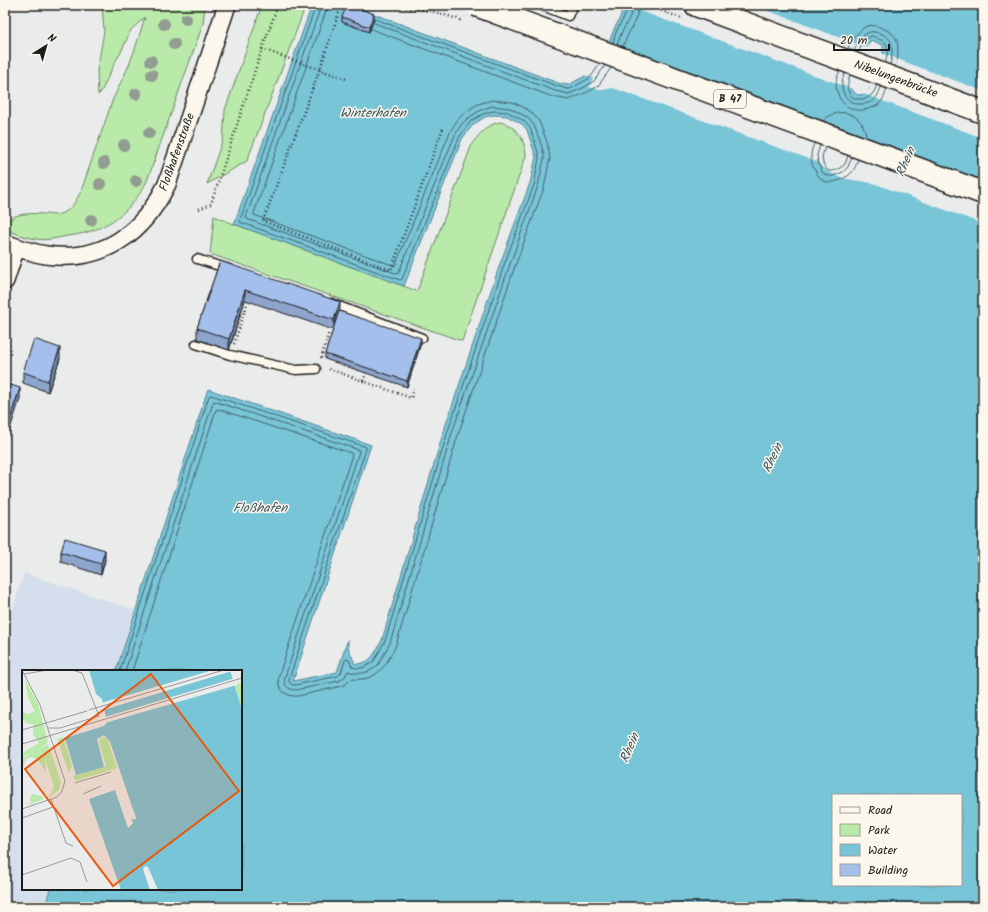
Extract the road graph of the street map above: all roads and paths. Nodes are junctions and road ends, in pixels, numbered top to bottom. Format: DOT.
graph roads {
  1 [pos="227,5"];
  2 [pos="278,5"];
  3 [pos="476,5"];
  4 [pos="540,5"];
  5 [pos="573,5"];
  6 [pos="696,5"];
  7 [pos="340,9"];
  8 [pos="262,49"];
  9 [pos="320,70"];
  10 [pos="346,79"];
  11 [pos="983,112"];
  12 [pos="443,128"];
  13 [pos="983,194"];
  14 [pos="199,209"];
  15 [pos="11,245"];
  16 [pos="197,259"];
  17 [pos="237,271"];
  18 [pos="5,281"];
  19 [pos="320,300"];
  20 [pos="247,304"];
  21 [pos="329,332"];
  22 [pos="422,338"];
  23 [pos="196,344"];
  24 [pos="230,355"];
  25 [pos="316,369"];
  26 [pos="366,373"];
  27 [pos="363,381"];
  28 [pos="414,389"];
  1 -- 15 [label="street, Floßhafenstraße"];
  2 -- 8 [label="path"];
  3 -- 13 [label="highway, B 47, bridge"];
  4 -- 5 [label="lane"];
  6 -- 11 [label="highway, Nibelungenbrücke"];
  7 -- 9 [label="path"];
  8 -- 9 [label="path"];
  8 -- 14 [label="path"];
  9 -- 10 [label="path"];
  9 -- 12 [label="path"];
  15 -- 18 [label="street, Floßhafenstraße"];
  16 -- 17 [label="lane"];
  19 -- 22 [label="lane"];
  20 -- 24 [label="path"];
  21 -- 25 [label="path"];
  23 -- 24 [label="lane"];
  24 -- 25 [label="lane"];
  25 -- 27 [label="path"];
  26 -- 27 [label="path"];
  27 -- 28 [label="path"];
}
